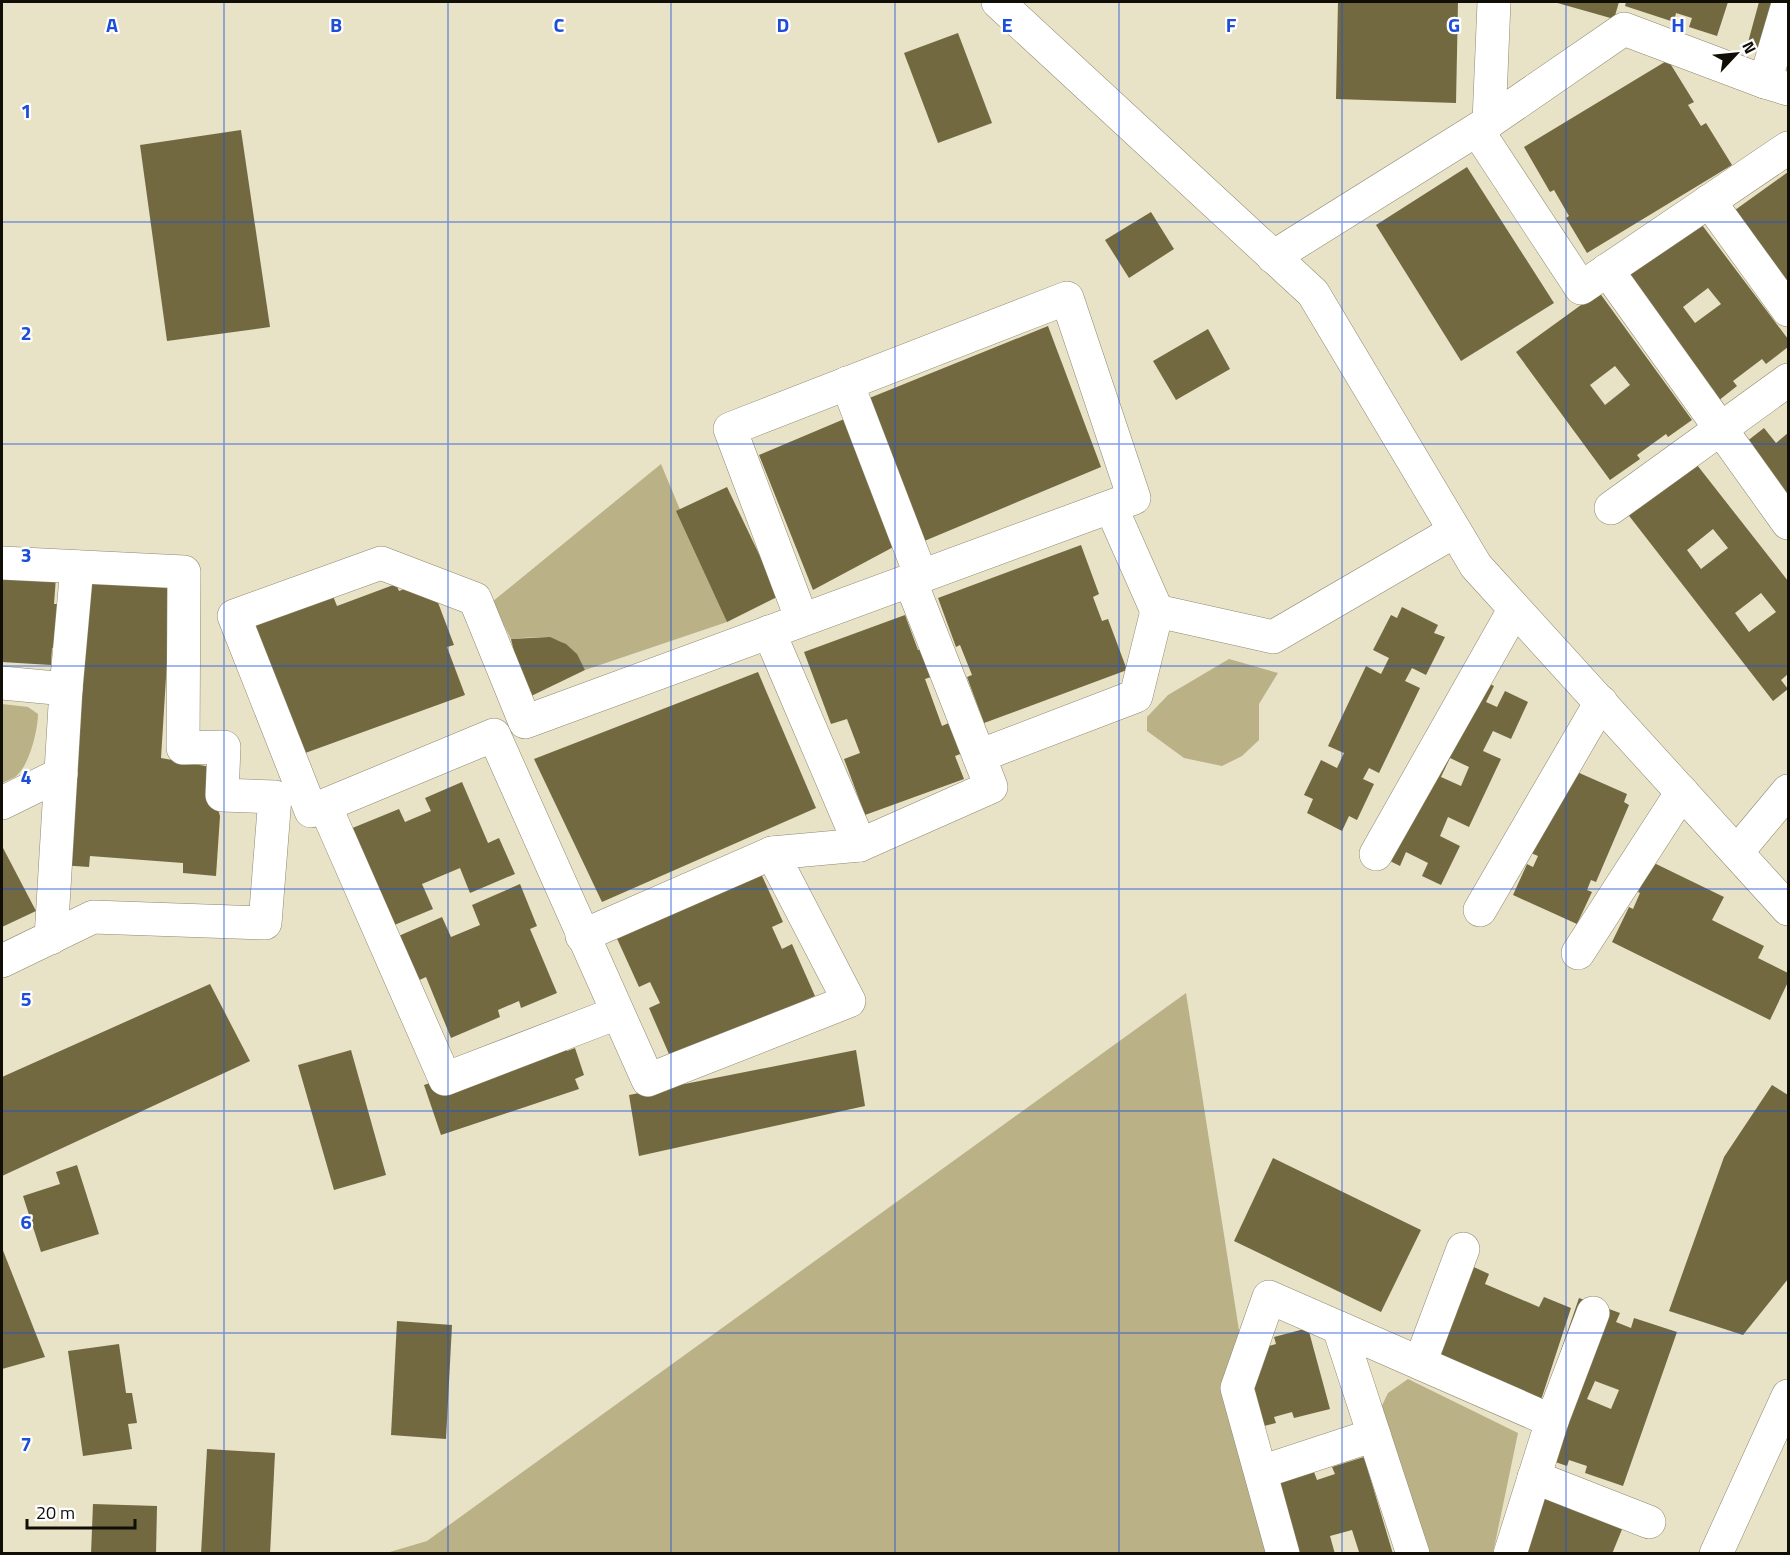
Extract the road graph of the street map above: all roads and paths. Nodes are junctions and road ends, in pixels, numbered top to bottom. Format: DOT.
graph roads {
  1 [pos="998,2"];
  2 [pos="1494,2"];
  3 [pos="1788,4"];
  4 [pos="1776,86"];
  5 [pos="1483,126"];
  6 [pos="1788,148"];
  7 [pos="1709,201"];
  8 [pos="1273,257"];
  9 [pos="1607,270"];
  10 [pos="1788,310"];
  11 [pos="1788,380"];
  12 [pos="847,383"];
  13 [pos="1721,429"];
  14 [pos="1111,507"];
  15 [pos="1611,508"];
  16 [pos="1788,523"];
  17 [pos="1455,531"];
  18 [pos="2,563"];
  19 [pos="77,567"];
  20 [pos="915,578"];
  21 [pos="1514,609"];
  22 [pos="1157,611"];
  23 [pos="802,620"];
  24 [pos="769,632"];
  25 [pos="2,683"];
  26 [pos="66,689"];
  27 [pos="1600,702"];
  28 [pos="525,722"];
  29 [pos="494,735"];
  30 [pos="980,756"];
  31 [pos="61,774"];
  32 [pos="1788,791"];
  33 [pos="1682,792"];
  34 [pos="2,803"];
  35 [pos="325,806"];
  36 [pos="860,845"];
  37 [pos="1737,852"];
  38 [pos="772,853"];
  39 [pos="1376,854"];
  40 [pos="1788,909"];
  41 [pos="1480,910"];
  42 [pos="582,936"];
  43 [pos="51,938"];
  44 [pos="1578,953"];
  45 [pos="2,961"];
  46 [pos="616,1013"];
  47 [pos="1463,1249"];
  48 [pos="1593,1313"];
  49 [pos="1339,1328"];
  50 [pos="1419,1363"];
  51 [pos="1788,1396"];
  52 [pos="1552,1421"];
  53 [pos="1374,1435"];
  54 [pos="1261,1472"];
  55 [pos="1534,1477"];
  56 [pos="1649,1522"];
  57 [pos="1284,1554"];
  58 [pos="1413,1554"];
  59 [pos="1510,1554"];
  60 [pos="1716,1554"];
  1 -- 8 [label="street"];
  2 -- 5 [label="street"];
  3 -- 4 [label="street"];
  4 -- 5 [label="street"];
  5 -- 8 [label="street"];
  5 -- 9 [label="street"];
  6 -- 7 [label="street"];
  7 -- 9 [label="street"];
  7 -- 10 [label="street"];
  8 -- 17 [label="street"];
  9 -- 13 [label="street"];
  11 -- 13 [label="street"];
  12 -- 14 [label="street"];
  12 -- 20 [label="street"];
  12 -- 23 [label="street"];
  13 -- 15 [label="street"];
  13 -- 16 [label="street"];
  14 -- 20 [label="street"];
  14 -- 22 [label="street"];
  17 -- 21 [label="street"];
  17 -- 22 [label="street"];
  18 -- 19 [label="street"];
  19 -- 26 [label="street"];
  19 -- 43 [label="street"];
  20 -- 23 [label="street"];
  20 -- 30 [label="street"];
  21 -- 27 [label="street"];
  21 -- 39 [label="street"];
  22 -- 30 [label="street"];
  23 -- 24 [label="street"];
  24 -- 28 [label="street"];
  24 -- 36 [label="street"];
  25 -- 26 [label="street"];
  26 -- 31 [label="street"];
  27 -- 33 [label="street"];
  27 -- 41 [label="street"];
  28 -- 29 [label="street"];
  28 -- 35 [label="street"];
  29 -- 35 [label="street"];
  29 -- 42 [label="street"];
  30 -- 36 [label="street"];
  31 -- 34 [label="street"];
  31 -- 43 [label="street"];
  32 -- 37 [label="street"];
  33 -- 37 [label="street"];
  33 -- 44 [label="street"];
  35 -- 46 [label="street"];
  36 -- 38 [label="street"];
  37 -- 40 [label="street"];
  38 -- 42 [label="street"];
  38 -- 46 [label="street"];
  42 -- 46 [label="street"];
  43 -- 45 [label="street"];
  47 -- 50 [label="street"];
  48 -- 52 [label="street"];
  49 -- 50 [label="street"];
  49 -- 53 [label="street"];
  49 -- 54 [label="street"];
  50 -- 52 [label="street"];
  51 -- 60 [label="street"];
  52 -- 55 [label="street"];
  53 -- 54 [label="street"];
  53 -- 58 [label="street"];
  54 -- 57 [label="street"];
  55 -- 56 [label="street"];
  55 -- 59 [label="street"];
}
